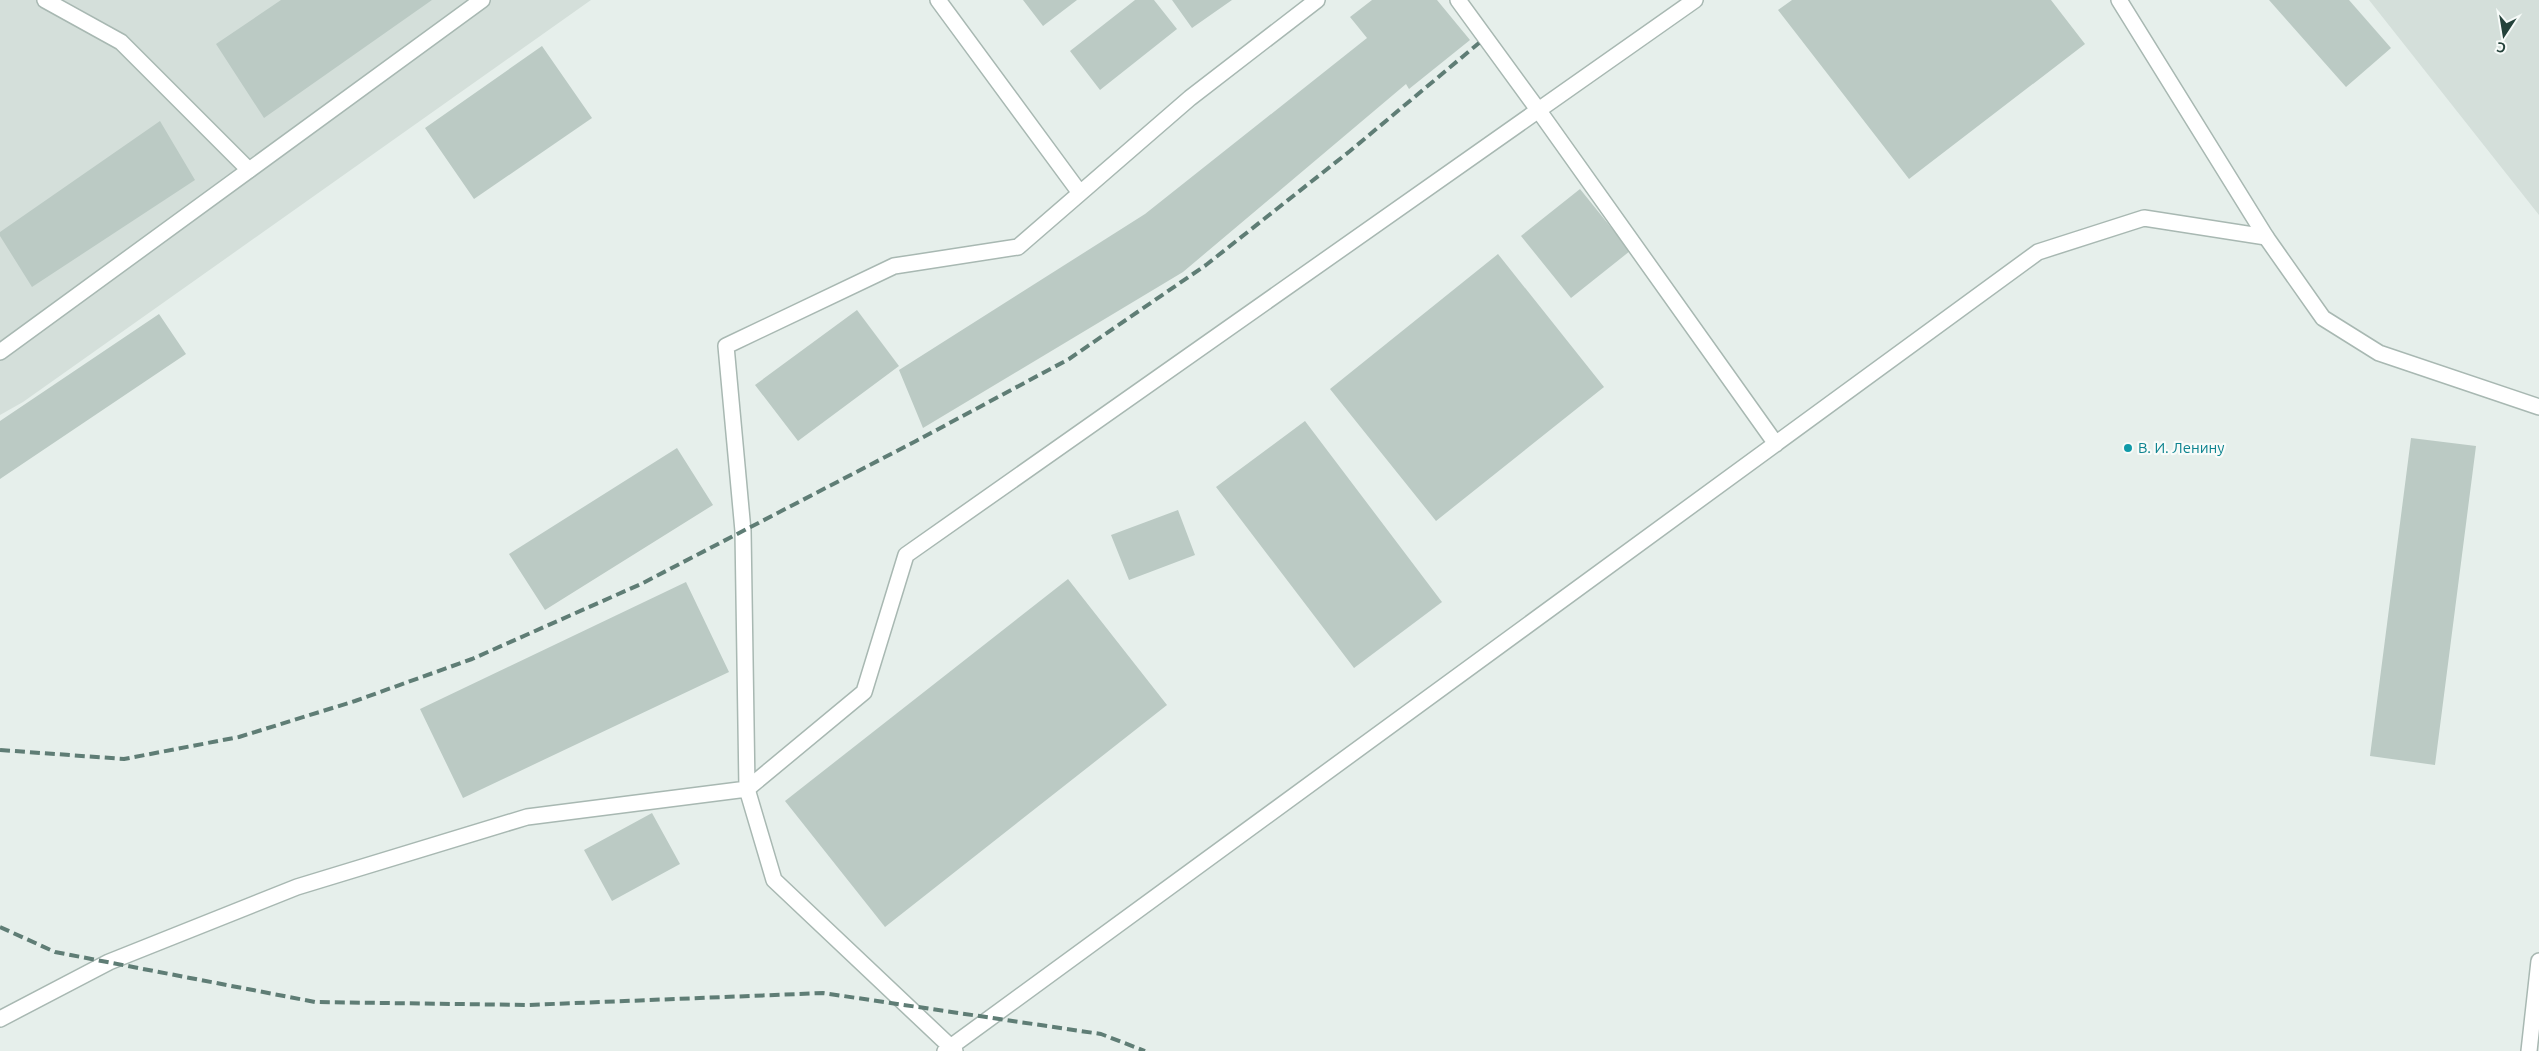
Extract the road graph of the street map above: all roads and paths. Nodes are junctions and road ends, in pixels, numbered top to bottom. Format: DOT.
graph roads {
  1 [pos="45,0"];
  2 [pos="482,0"];
  3 [pos="938,0"];
  4 [pos="1316,0"];
  5 [pos="1458,0"];
  6 [pos="1695,0"];
  7 [pos="2119,0"];
  8 [pos="1540,111"];
  9 [pos="249,170"];
  10 [pos="1080,193"];
  11 [pos="2266,237"];
  12 [pos="0,352"];
  13 [pos="2539,407"];
  14 [pos="1776,444"];
  15 [pos="748,790"];
  16 [pos="2539,961"];
  17 [pos="0,1019"];
  18 [pos="950,1050"];
  19 [pos="2529,1051"];
  1 -- 9 [label="street"];
  2 -- 9 [label="street"];
  3 -- 10 [label="street"];
  4 -- 10 [label="street"];
  5 -- 8 [label="street"];
  6 -- 8 [label="street"];
  7 -- 11 [label="street"];
  8 -- 14 [label="street"];
  8 -- 15 [label="street"];
  9 -- 12 [label="street"];
  10 -- 15 [label="street"];
  11 -- 13 [label="street"];
  11 -- 14 [label="street"];
  14 -- 18 [label="street"];
  15 -- 17 [label="street"];
  15 -- 18 [label="street"];
  16 -- 19 [label="street"];
}
